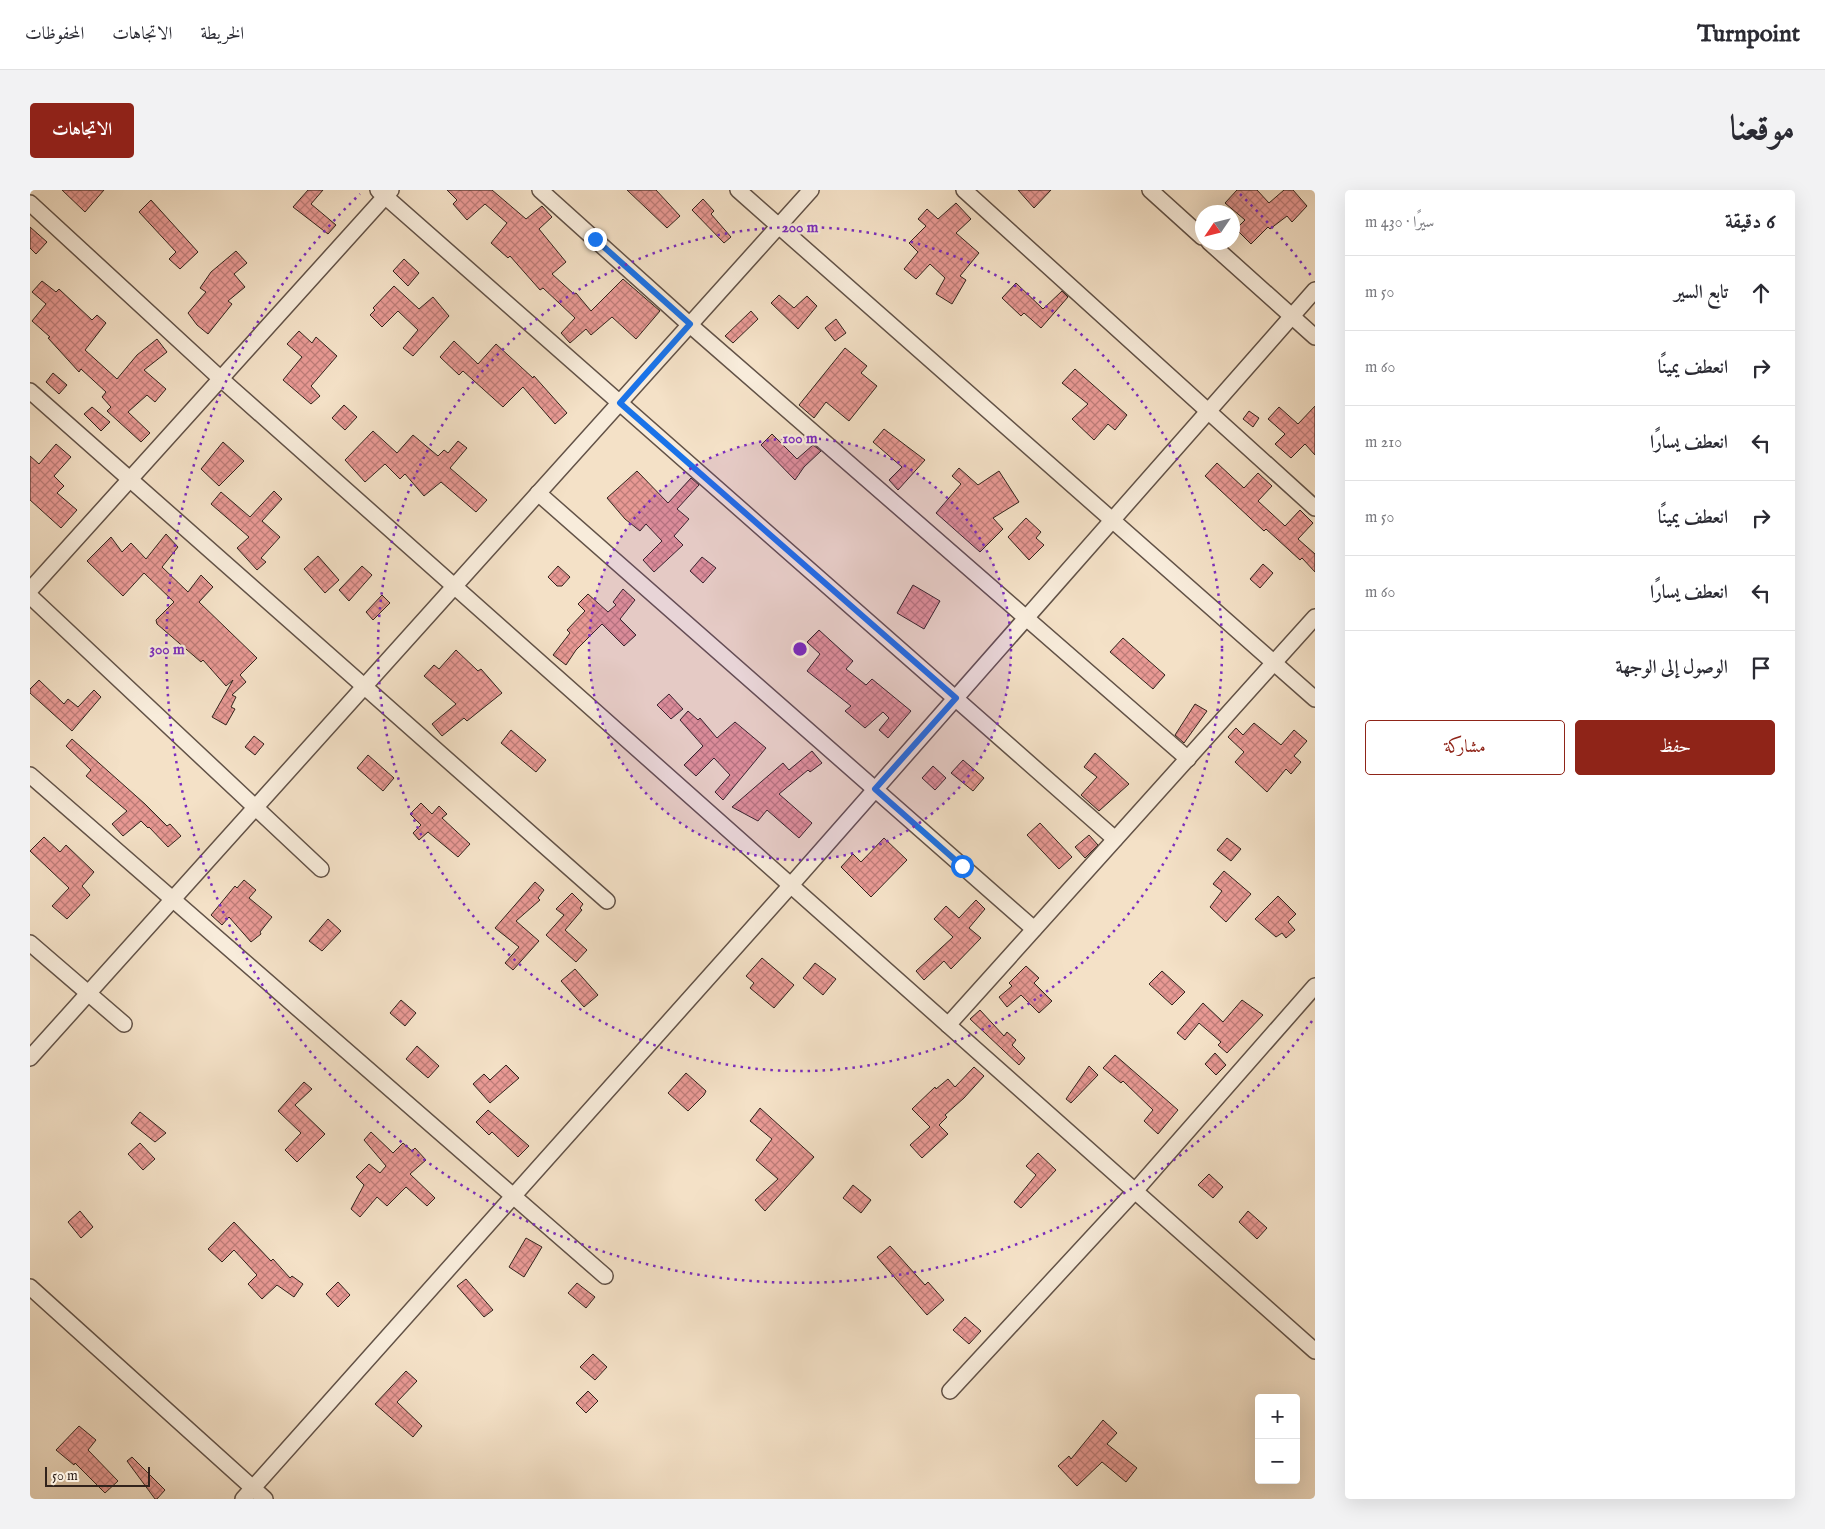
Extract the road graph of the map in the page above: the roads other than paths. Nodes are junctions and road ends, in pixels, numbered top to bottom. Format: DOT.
graph roads {
  1 [pos="540,190"];
  2 [pos="738,190"];
  3 [pos="811,190"];
  4 [pos="964,190"];
  5 [pos="1150,190"];
  6 [pos="385,192"];
  7 [pos="30,204"];
  8 [pos="779,226"];
  9 [pos="1195,231"];
  10 [pos="1218,250"];
  11 [pos="1315,290"];
  12 [pos="1292,316"];
  13 [pos="690,324"];
  14 [pos="1315,336"];
  15 [pos="221,379"];
  16 [pos="30,391"];
  17 [pos="620,403"];
  18 [pos="1208,412"];
  19 [pos="129,480"];
  20 [pos="538,493"];
  21 [pos="1315,508"];
  22 [pos="1112,520"];
  23 [pos="454,586"];
  24 [pos="30,590"];
  25 [pos="30,596"];
  26 [pos="1315,617"];
  27 [pos="1026,618"];
  28 [pos="1274,663"];
  29 [pos="364,687"];
  30 [pos="956,698"];
  31 [pos="1315,699"];
  32 [pos="1188,759"];
  33 [pos="30,775"];
  34 [pos="875,789"];
  35 [pos="256,807"];
  36 [pos="1115,839"];
  37 [pos="322,869"];
  38 [pos="791,885"];
  39 [pos="173,900"];
  40 [pos="607,901"];
  41 [pos="1034,929"];
  42 [pos="30,943"];
  43 [pos="1315,986"];
  44 [pos="88,994"];
  45 [pos="124,1024"];
  46 [pos="948,1025"];
  47 [pos="30,1058"];
  48 [pos="1135,1191"];
  49 [pos="513,1196"];
  50 [pos="605,1276"];
  51 [pos="30,1286"];
  52 [pos="1315,1351"];
  53 [pos="950,1391"];
  54 [pos="248,1494"];
  55 [pos="265,1499"];
  1 -- 13 [label="street"];
  2 -- 8 [label="street"];
  3 -- 8 [label="street"];
  4 -- 18 [label="street"];
  5 -- 9 [label="street"];
  6 -- 15 [label="street"];
  6 -- 17 [label="street"];
  7 -- 15 [label="street"];
  8 -- 13 [label="street"];
  8 -- 22 [label="street"];
  10 -- 12 [label="street"];
  11 -- 12 [label="street"];
  12 -- 14 [label="street"];
  12 -- 18 [label="street"];
  13 -- 17 [label="street"];
  13 -- 27 [label="street"];
  15 -- 19 [label="street"];
  15 -- 23 [label="street"];
  16 -- 19 [label="street"];
  17 -- 20 [label="street"];
  17 -- 30 [label="street"];
  18 -- 21 [label="street"];
  18 -- 22 [label="street"];
  19 -- 24 [label="street"];
  19 -- 29 [label="street"];
  20 -- 23 [label="street"];
  20 -- 34 [label="street"];
  22 -- 27 [label="street"];
  22 -- 28 [label="street"];
  23 -- 29 [label="street"];
  23 -- 38 [label="street"];
  25 -- 35 [label="street"];
  26 -- 28 [label="street"];
  27 -- 30 [label="street"];
  27 -- 32 [label="street"];
  28 -- 31 [label="street"];
  28 -- 32 [label="street"];
  29 -- 35 [label="street"];
  29 -- 40 [label="street"];
  30 -- 34 [label="street"];
  30 -- 36 [label="street"];
  32 -- 36 [label="street"];
  33 -- 39 [label="street"];
  34 -- 38 [label="street"];
  34 -- 41 [label="street"];
  35 -- 37 [label="street"];
  35 -- 39 [label="street"];
  36 -- 41 [label="street"];
  38 -- 46 [label="street"];
  38 -- 49 [label="street"];
  39 -- 44 [label="street"];
  39 -- 49 [label="street"];
  41 -- 46 [label="street"];
  42 -- 44 [label="street"];
  43 -- 48 [label="street"];
  44 -- 45 [label="street"];
  44 -- 47 [label="street"];
  46 -- 48 [label="street"];
  48 -- 52 [label="street"];
  48 -- 53 [label="street"];
  49 -- 50 [label="street"];
  49 -- 54 [label="street"];
  51 -- 54 [label="street"];
  54 -- 55 [label="street"];
}
